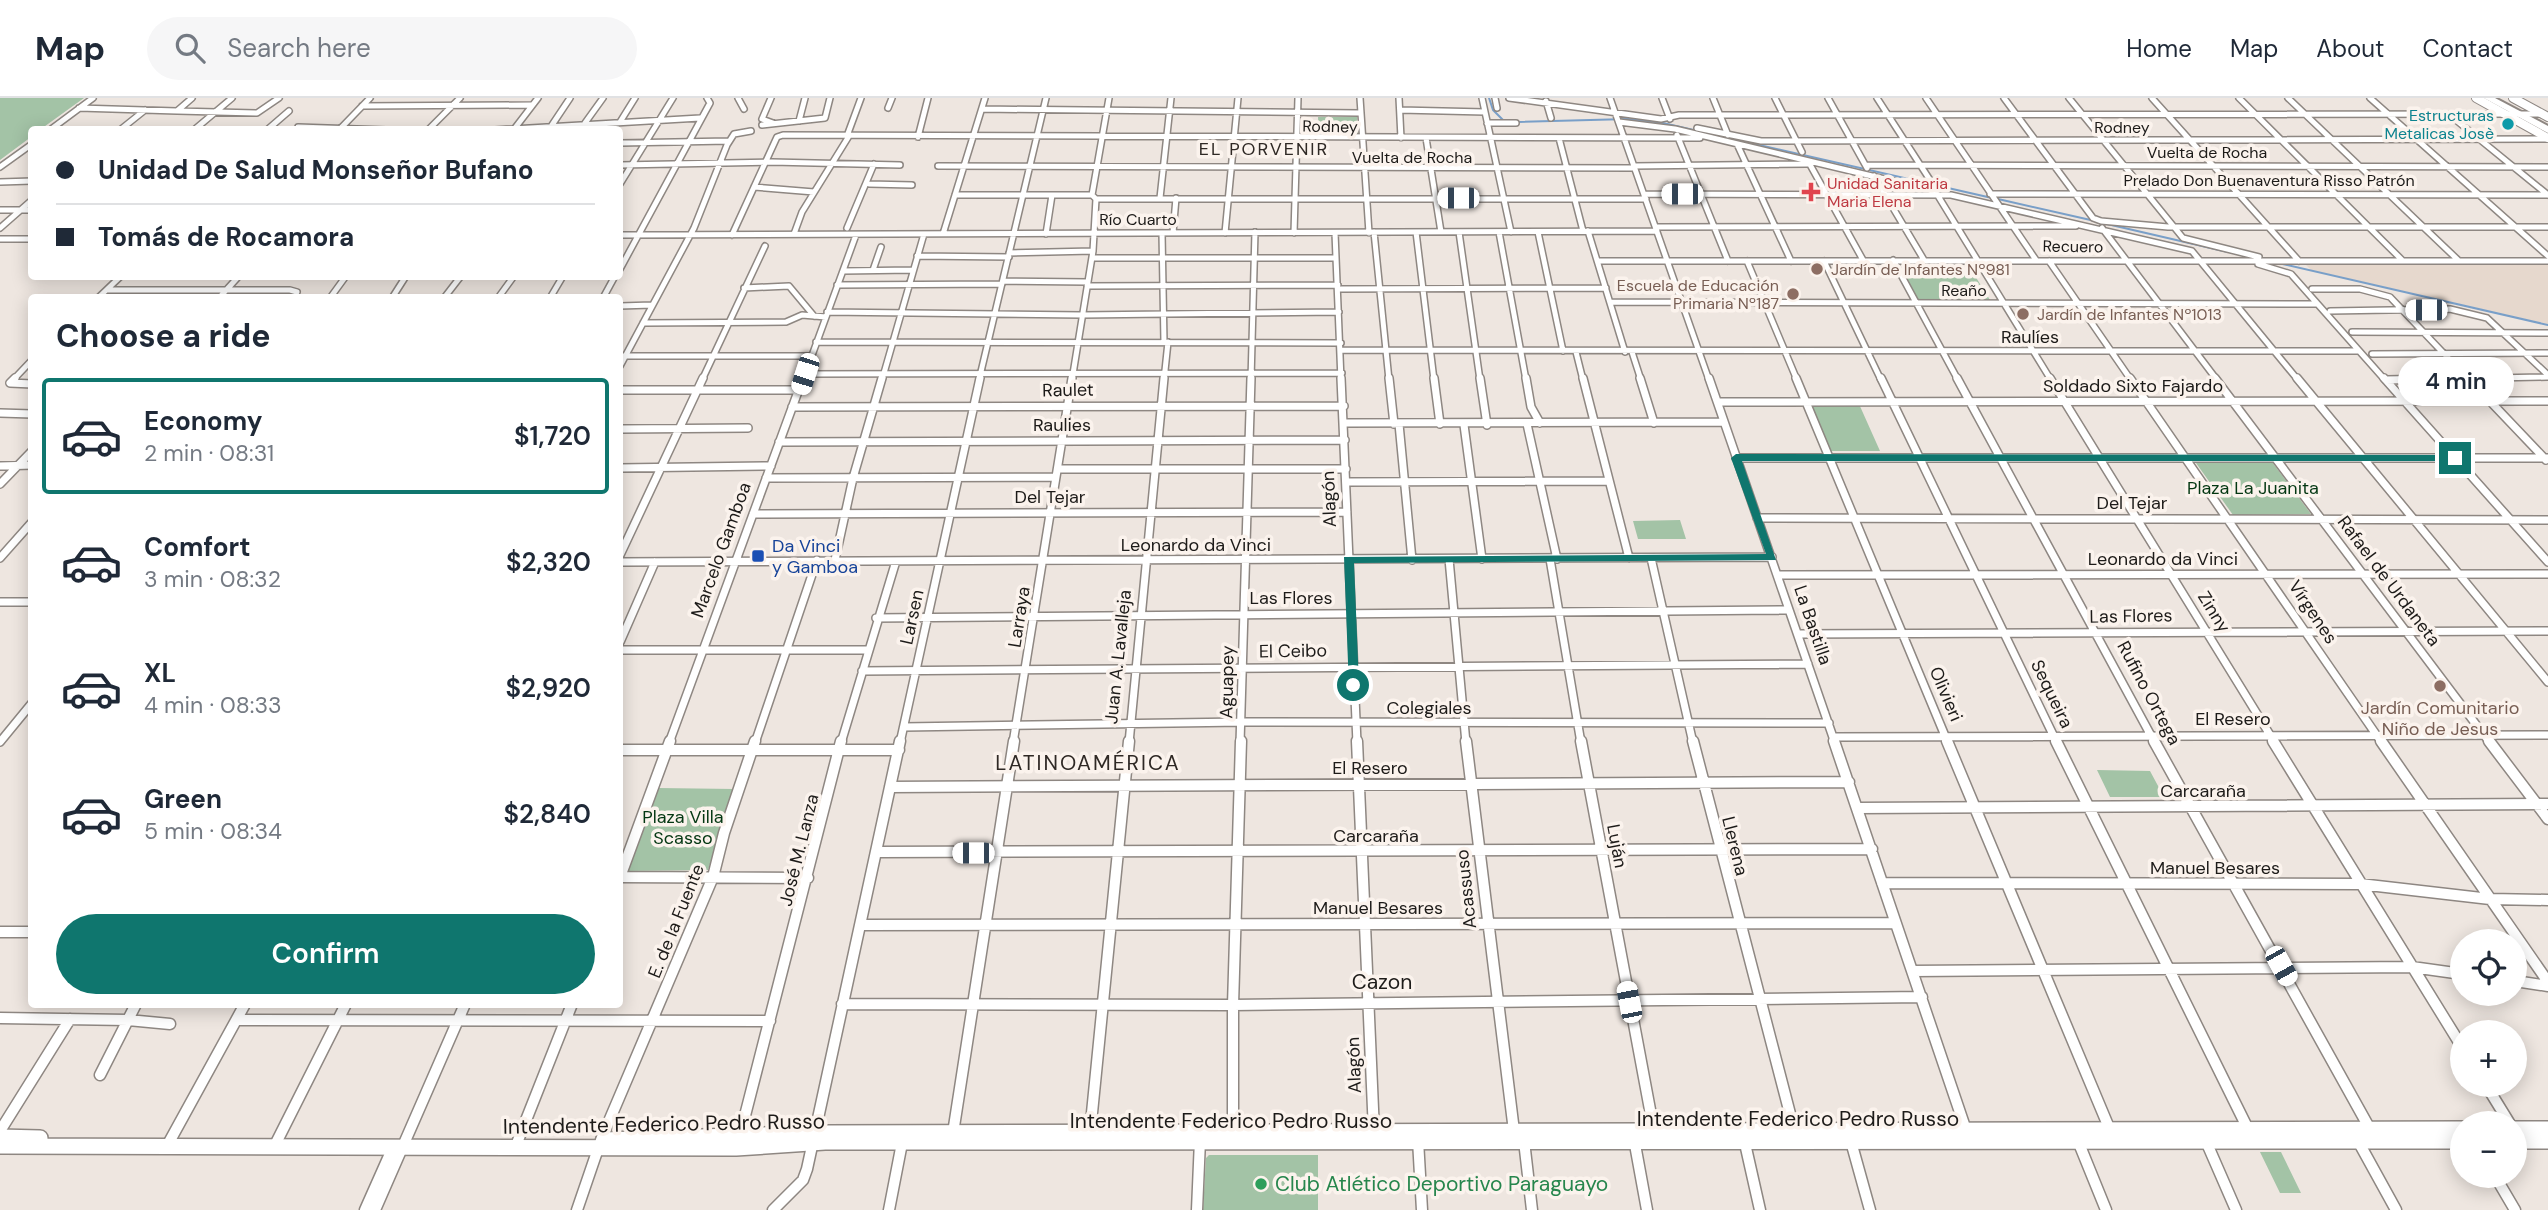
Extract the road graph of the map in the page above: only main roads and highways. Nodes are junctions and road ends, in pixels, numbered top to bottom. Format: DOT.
graph roads {
  1 [pos="2488,98"];
  2 [pos="2501,98"];
  3 [pos="2540,115"];
  4 [pos="2548,123"];
  5 [pos="2548,130"];
  6 [pos="2548,1129"];
  7 [pos="2450,1130"];
  8 [pos="2527,1134"];
  9 [pos="2364,1135"];
  10 [pos="0,1137"];
  11 [pos="1200,1137"];
  12 [pos="1374,1137"];
  13 [pos="1418,1137"];
  14 [pos="813,1138"];
  15 [pos="952,1138"];
  16 [pos="2527,1138"];
  17 [pos="2450,1140"];
  18 [pos="2548,1141"];
  19 [pos="168,1143"];
  20 [pos="517,1144"];
  21 [pos="0,1146"];
  1 -- 5 [label="highway"];
  2 -- 3 [label="highway"];
  3 -- 4 [label="highway"];
  6 -- 8 [label="main road"];
  7 -- 9 [label="main road, Intendente Federico Pedro Russo"];
  9 -- 13 [label="main road, Intendente Federico Pedro Russo"];
  9 -- 17 [label="main road, Intendente Federico Pedro Russo"];
  10 -- 19 [label="main road, Intendente Federico Pedro Russo"];
  11 -- 12 [label="main road, Intendente Federico Pedro Russo"];
  11 -- 12 [label="main road, Intendente Federico Pedro Russo"];
  11 -- 15 [label="main road, Intendente Federico Pedro Russo"];
  12 -- 13 [label="main road, Intendente Federico Pedro Russo"];
  14 -- 15 [label="main road, Intendente Federico Pedro Russo"];
  14 -- 15 [label="main road, Intendente Federico Pedro Russo"];
  14 -- 20 [label="main road, Intendente Federico Pedro Russo"];
  16 -- 18 [label="main road"];
  19 -- 20 [label="main road, Intendente Federico Pedro Russo"];
  19 -- 21 [label="main road, Intendente Federico Pedro Russo"];
}
